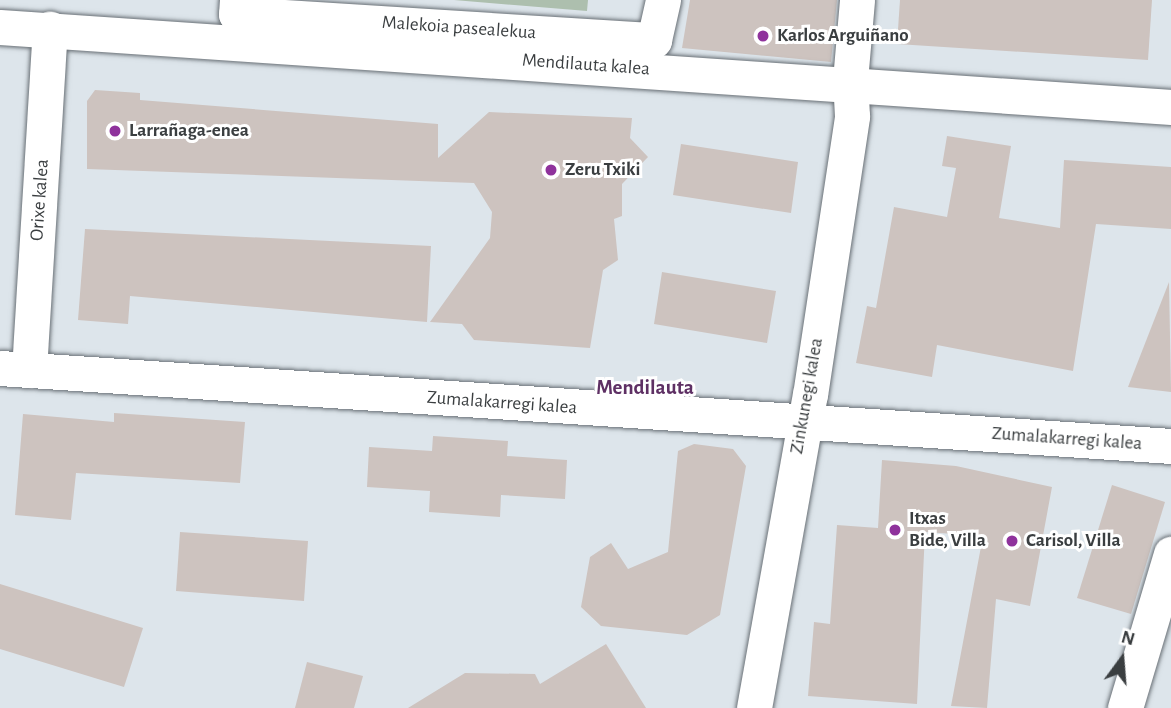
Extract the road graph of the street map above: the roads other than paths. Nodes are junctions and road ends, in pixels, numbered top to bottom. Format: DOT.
graph roads {
  1 [pos="237,0"];
  2 [pos="663,0"];
  3 [pos="857,0"];
  4 [pos="52,16"];
  5 [pos="0,27"];
  6 [pos="850,76"];
  7 [pos="1171,107"];
  8 [pos="14,369"];
  9 [pos="801,422"];
  10 [pos="1171,446"];
  11 [pos="1171,555"];
  12 [pos="754,708"];
  13 [pos="1125,708"];
  1 -- 2 [label="street, Malekoia pasealekua"];
  3 -- 6 [label="street, Zinkunegi kalea"];
  4 -- 5 [label="street, Mendilauta kalea"];
  4 -- 6 [label="street, Mendilauta kalea"];
  4 -- 8 [label="street, Orixe kalea"];
  6 -- 7 [label="street, Mendilauta kalea"];
  6 -- 9 [label="street, Zinkunegi kalea"];
  8 -- 9 [label="street, Zumalakarregi kalea"];
  9 -- 10 [label="street, Zumalakarregi kalea"];
  9 -- 12 [label="street, Zinkunegi kalea"];
  11 -- 13 [label="street"];
}
